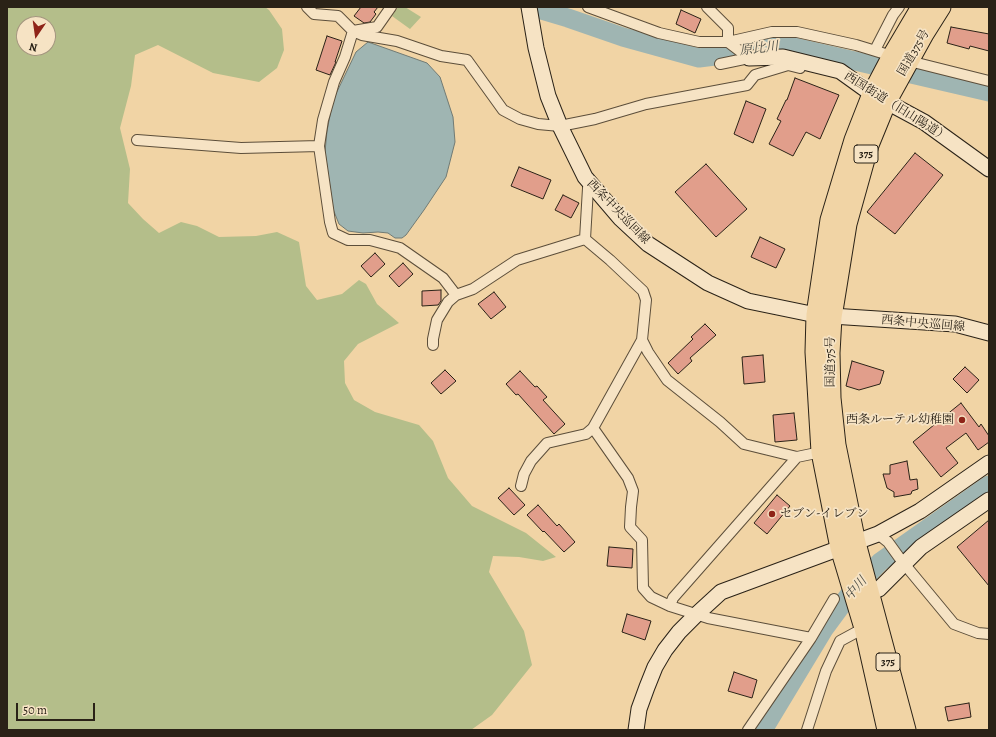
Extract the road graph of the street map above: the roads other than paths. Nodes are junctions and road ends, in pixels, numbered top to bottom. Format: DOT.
graph roads {
  1 [pos="307,7"];
  2 [pos="325,7"];
  3 [pos="391,7"];
  4 [pos="529,7"];
  5 [pos="588,7"];
  6 [pos="707,7"];
  7 [pos="921,7"];
  8 [pos="942,7"];
  9 [pos="896,11"];
  10 [pos="338,16"];
  11 [pos="353,30"];
  12 [pos="917,30"];
  13 [pos="728,42"];
  14 [pos="892,56"];
  15 [pos="749,58"];
  16 [pos="720,64"];
  17 [pos="827,68"];
  18 [pos="989,82"];
  19 [pos="879,97"];
  20 [pos="560,126"];
  21 [pos="137,140"];
  22 [pos="320,146"];
  23 [pos="989,169"];
  24 [pos="590,183"];
  25 [pos="585,239"];
  26 [pos="456,295"];
  27 [pos="824,316"];
  28 [pos="989,333"];
  29 [pos="642,340"];
  30 [pos="433,345"];
  31 [pos="593,428"];
  32 [pos="820,452"];
  33 [pos="797,457"];
  34 [pos="989,463"];
  35 [pos="521,486"];
  36 [pos="989,500"];
  37 [pos="883,538"];
  38 [pos="848,545"];
  39 [pos="903,562"];
  40 [pos="870,594"];
  41 [pos="834,599"];
  42 [pos="670,606"];
  43 [pos="697,614"];
  44 [pos="862,624"];
  45 [pos="989,634"];
  46 [pos="811,638"];
  47 [pos="636,730"];
  48 [pos="748,730"];
  49 [pos="808,730"];
  50 [pos="887,730"];
  51 [pos="906,730"];
  1 -- 10 [label="street"];
  2 -- 10 [label="street"];
  3 -- 11 [label="street"];
  4 -- 20 [label="street, 西条中央巡回線"];
  5 -- 13 [label="street"];
  6 -- 13 [label="street"];
  7 -- 12 [label="highway, 国道375号 / 375"];
  8 -- 12 [label="highway, 国道375号 / 375"];
  9 -- 12 [label="street"];
  9 -- 14 [label="street"];
  10 -- 11 [label="street"];
  11 -- 20 [label="street"];
  11 -- 22 [label="street"];
  12 -- 14 [label="highway, 国道375号 / 375"];
  13 -- 14 [label="street"];
  13 -- 15 [label="street"];
  14 -- 18 [label="street"];
  14 -- 19 [label="highway, 国道375号 / 375"];
  15 -- 16 [label="street"];
  15 -- 17 [label="street, 西国街道（旧山陽道）"];
  17 -- 19 [label="street, 西国街道（旧山陽道）"];
  17 -- 20 [label="street"];
  19 -- 23 [label="street, 西国街道（旧山陽道）"];
  19 -- 27 [label="highway, 国道375号 / 375"];
  20 -- 24 [label="street, 西条中央巡回線"];
  21 -- 22 [label="street"];
  22 -- 26 [label="street"];
  24 -- 25 [label="street"];
  24 -- 27 [label="street, 西条中央巡回線"];
  25 -- 26 [label="street"];
  25 -- 29 [label="street"];
  26 -- 30 [label="street"];
  27 -- 28 [label="street, 西条中央巡回線"];
  27 -- 32 [label="highway, 国道375号 / 375"];
  27 -- 38 [label="highway, 国道375号 / 375"];
  29 -- 31 [label="street"];
  29 -- 33 [label="street"];
  31 -- 35 [label="street"];
  31 -- 42 [label="street"];
  32 -- 33 [label="street"];
  32 -- 38 [label="highway, 国道375号 / 375"];
  33 -- 42 [label="street"];
  34 -- 37 [label="street"];
  36 -- 39 [label="street"];
  37 -- 38 [label="street"];
  37 -- 39 [label="street"];
  38 -- 40 [label="highway, 国道375号 / 375"];
  38 -- 43 [label="street"];
  38 -- 44 [label="highway, 国道375号 / 375"];
  39 -- 40 [label="street"];
  39 -- 45 [label="street"];
  40 -- 51 [label="highway, 国道375号 / 375"];
  41 -- 46 [label="street"];
  42 -- 43 [label="street"];
  43 -- 46 [label="street"];
  43 -- 47 [label="street"];
  44 -- 49 [label="street"];
  44 -- 50 [label="highway, 国道375号 / 375"];
  46 -- 48 [label="street"];
}
